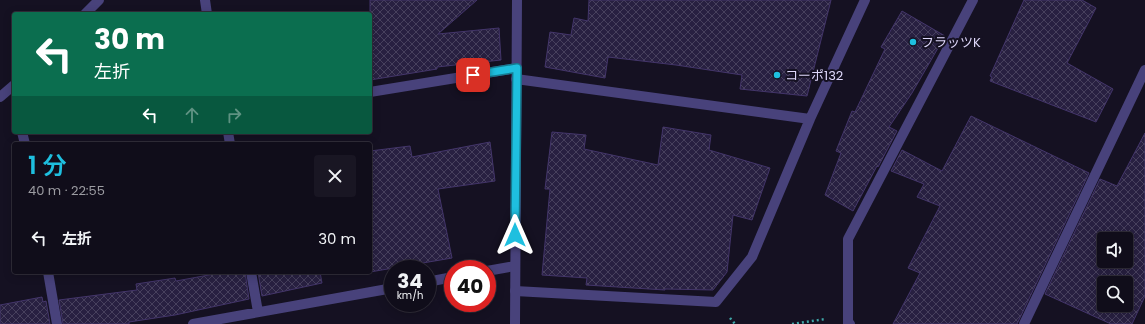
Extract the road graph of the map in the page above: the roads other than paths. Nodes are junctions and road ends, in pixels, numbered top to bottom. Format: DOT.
graph roads {
  1 [pos="99,0"];
  2 [pos="205,0"];
  3 [pos="517,0"];
  4 [pos="865,0"];
  5 [pos="972,0"];
  6 [pos="87,12"];
  7 [pos="207,12"];
  8 [pos="517,68"];
  9 [pos="1145,70"];
  10 [pos="516,79"];
  11 [pos="12,87"];
  12 [pos="372,92"];
  13 [pos="0,97"];
  14 [pos="810,119"];
  15 [pos="515,266"];
  16 [pos="496,269"];
  17 [pos="48,274"];
  18 [pos="252,274"];
  19 [pos="384,290"];
  20 [pos="515,292"];
  21 [pos="258,312"];
  22 [pos="849,321"];
  23 [pos="57,324"];
  24 [pos="193,324"];
  25 [pos="515,324"];
  26 [pos="1024,324"];
  1 -- 6 [label="street"];
  2 -- 7 [label="street"];
  3 -- 8 [label="street"];
  4 -- 14 [label="street"];
  5 -- 22 [label="street"];
  8 -- 10 [label="street"];
  8 -- 12 [label="street"];
  9 -- 26 [label="street"];
  10 -- 14 [label="street"];
  10 -- 15 [label="street"];
  11 -- 13 [label="street"];
  14 -- 20 [label="street"];
  15 -- 16 [label="street"];
  15 -- 20 [label="street"];
  17 -- 23 [label="street"];
  18 -- 21 [label="street"];
  19 -- 21 [label="street"];
  20 -- 25 [label="street"];
  21 -- 24 [label="street"];
}
